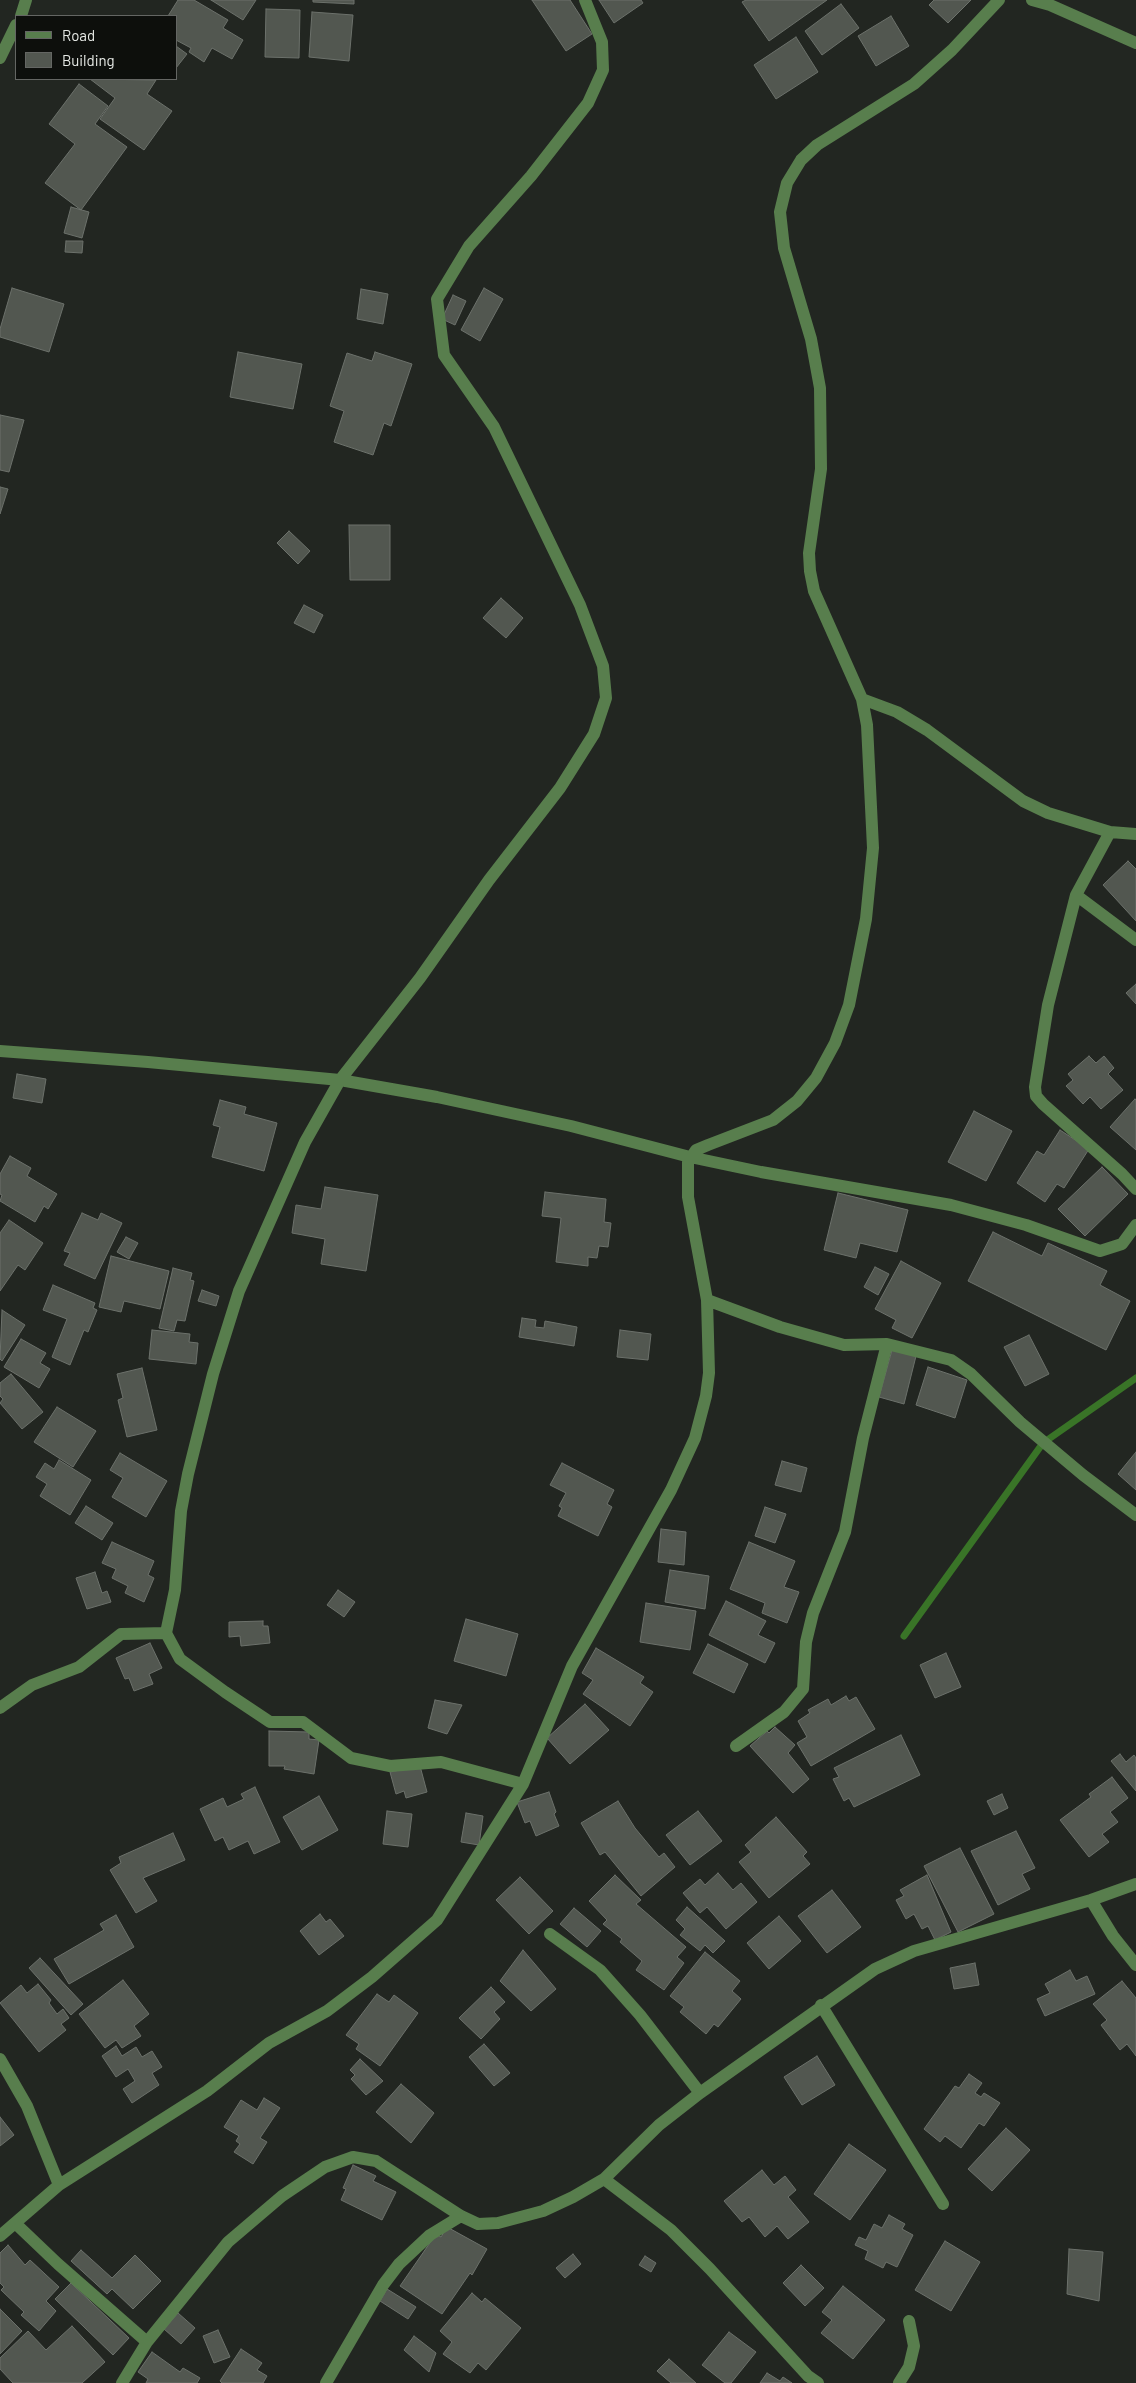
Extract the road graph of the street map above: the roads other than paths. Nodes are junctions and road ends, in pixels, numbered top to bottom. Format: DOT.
graph roads {
  1 [pos="26,0"];
  2 [pos="585,0"];
  3 [pos="999,0"];
  4 [pos="1032,0"];
  5 [pos="1051,3"];
  6 [pos="21,15"];
  7 [pos="15,27"];
  8 [pos="1136,43"];
  9 [pos="0,58"];
  10 [pos="862,699"];
  11 [pos="1110,832"];
  12 [pos="1136,834"];
  13 [pos="1076,895"];
  14 [pos="1136,940"];
  15 [pos="0,1051"];
  16 [pos="340,1080"];
  17 [pos="690,1157"];
  18 [pos="1136,1189"];
  19 [pos="1136,1225"];
  20 [pos="707,1300"];
  21 [pos="887,1344"];
  22 [pos="1136,1515"];
  23 [pos="166,1633"];
  24 [pos="0,1708"];
  25 [pos="736,1746"];
  26 [pos="523,1784"];
  27 [pos="1136,1884"];
  28 [pos="1091,1900"];
  29 [pos="550,1934"];
  30 [pos="1136,1965"];
  31 [pos="821,2005"];
  32 [pos="0,2059"];
  33 [pos="700,2093"];
  34 [pos="604,2179"];
  35 [pos="59,2184"];
  36 [pos="943,2204"];
  37 [pos="461,2216"];
  38 [pos="15,2223"];
  39 [pos="0,2236"];
  40 [pos="909,2321"];
  41 [pos="147,2342"];
  42 [pos="122,2383"];
  43 [pos="326,2383"];
  44 [pos="818,2383"];
  45 [pos="899,2383"];
  1 -- 6 [label="street"];
  2 -- 16 [label="street"];
  3 -- 10 [label="street"];
  4 -- 5 [label="street"];
  5 -- 8 [label="street"];
  7 -- 9 [label="street"];
  10 -- 11 [label="street"];
  10 -- 17 [label="street"];
  11 -- 12 [label="street"];
  11 -- 13 [label="street"];
  13 -- 14 [label="street"];
  13 -- 18 [label="street"];
  15 -- 16 [label="street"];
  16 -- 17 [label="street"];
  16 -- 23 [label="street"];
  17 -- 19 [label="street"];
  17 -- 20 [label="street"];
  20 -- 21 [label="street"];
  20 -- 26 [label="street"];
  21 -- 22 [label="street"];
  21 -- 25 [label="street"];
  23 -- 24 [label="street"];
  23 -- 26 [label="street"];
  26 -- 35 [label="street"];
  27 -- 28 [label="street"];
  28 -- 30 [label="street"];
  28 -- 31 [label="street"];
  29 -- 33 [label="street"];
  31 -- 33 [label="street"];
  31 -- 36 [label="street"];
  32 -- 35 [label="street"];
  33 -- 34 [label="street"];
  34 -- 37 [label="street"];
  34 -- 44 [label="street"];
  35 -- 38 [label="street"];
  37 -- 41 [label="street"];
  37 -- 43 [label="street"];
  38 -- 39 [label="street"];
  38 -- 41 [label="street"];
  40 -- 45 [label="street"];
  41 -- 42 [label="street"];
}
